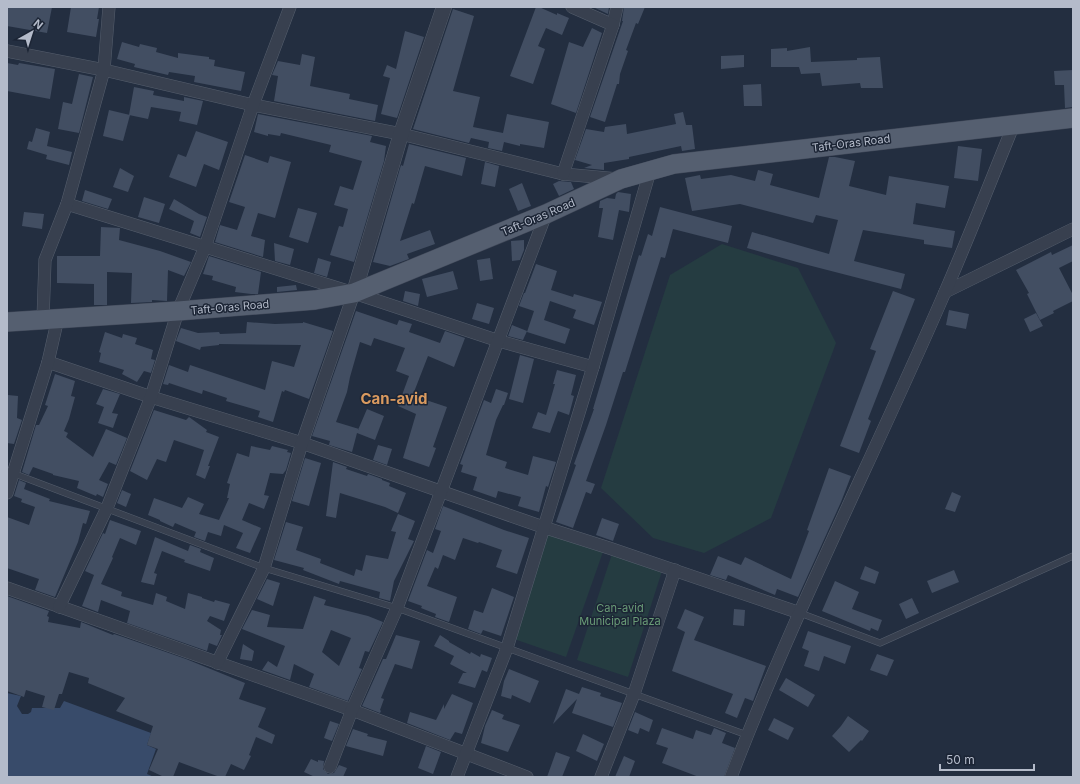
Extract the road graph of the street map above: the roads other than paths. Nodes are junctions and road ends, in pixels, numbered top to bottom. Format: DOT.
graph roads {
  1 [pos="109,7"];
  2 [pos="290,7"];
  3 [pos="444,7"];
  4 [pos="572,7"];
  5 [pos="617,7"];
  6 [pos="613,25"];
  7 [pos="7,51"];
  8 [pos="104,70"];
  9 [pos="253,105"];
  10 [pos="1073,118"];
  11 [pos="1014,124"];
  12 [pos="401,134"];
  13 [pos="650,171"];
  14 [pos="563,174"];
  15 [pos="621,179"];
  16 [pos="67,204"];
  17 [pos="546,214"];
  18 [pos="1073,229"];
  19 [pos="205,247"];
  20 [pos="945,292"];
  21 [pos="354,293"];
  22 [pos="178,311"];
  23 [pos="50,319"];
  24 [pos="7,322"];
  25 [pos="499,341"];
  26 [pos="48,362"];
  27 [pos="593,367"];
  28 [pos="151,397"];
  29 [pos="302,443"];
  30 [pos="10,472"];
  31 [pos="442,491"];
  32 [pos="7,493"];
  33 [pos="107,508"];
  34 [pos="543,527"];
  35 [pos="1073,556"];
  36 [pos="264,568"];
  37 [pos="675,570"];
  38 [pos="7,588"];
  39 [pos="59,607"];
  40 [pos="397,608"];
  41 [pos="800,613"];
  42 [pos="507,648"];
  43 [pos="216,663"];
  44 [pos="634,694"];
  45 [pos="352,710"];
  46 [pos="748,735"];
  47 [pos="466,754"];
  48 [pos="330,767"];
  49 [pos="457,777"];
  50 [pos="527,777"];
  51 [pos="601,777"];
  52 [pos="731,777"];
  1 -- 8 [label="street"];
  2 -- 9 [label="street"];
  3 -- 12 [label="street"];
  4 -- 6 [label="street"];
  5 -- 6 [label="street"];
  6 -- 14 [label="street"];
  7 -- 8 [label="street"];
  8 -- 9 [label="street"];
  8 -- 16 [label="street"];
  9 -- 12 [label="street"];
  9 -- 19 [label="street"];
  10 -- 11 [label="main road, Taft-Oras Road"];
  11 -- 13 [label="main road, Taft-Oras Road"];
  11 -- 20 [label="street"];
  12 -- 14 [label="street"];
  12 -- 21 [label="street"];
  13 -- 15 [label="main road, Taft-Oras Road"];
  13 -- 27 [label="street"];
  14 -- 15 [label="street"];
  15 -- 17 [label="main road, Taft-Oras Road"];
  16 -- 19 [label="street"];
  16 -- 23 [label="street"];
  17 -- 21 [label="main road, Taft-Oras Road"];
  17 -- 25 [label="street"];
  18 -- 20 [label="street"];
  19 -- 21 [label="street"];
  19 -- 22 [label="street"];
  20 -- 41 [label="street"];
  21 -- 22 [label="main road, Taft-Oras Road"];
  21 -- 25 [label="street"];
  21 -- 29 [label="street"];
  22 -- 23 [label="main road, Taft-Oras Road"];
  22 -- 28 [label="street"];
  23 -- 24 [label="main road, Taft-Oras Road"];
  23 -- 26 [label="street"];
  25 -- 27 [label="street"];
  25 -- 31 [label="street"];
  26 -- 28 [label="street"];
  26 -- 30 [label="street"];
  27 -- 34 [label="street"];
  28 -- 29 [label="street"];
  28 -- 33 [label="street"];
  29 -- 31 [label="street"];
  29 -- 36 [label="street"];
  30 -- 32 [label="street"];
  30 -- 33 [label="lane"];
  31 -- 34 [label="street"];
  31 -- 40 [label="street"];
  33 -- 36 [label="lane"];
  33 -- 39 [label="street"];
  34 -- 37 [label="street"];
  34 -- 42 [label="street"];
  35 -- 41 [label="lane"];
  36 -- 40 [label="lane"];
  36 -- 43 [label="street"];
  37 -- 41 [label="street"];
  37 -- 44 [label="street"];
  38 -- 39 [label="street"];
  39 -- 43 [label="street"];
  40 -- 42 [label="lane"];
  40 -- 45 [label="street"];
  41 -- 46 [label="street"];
  42 -- 44 [label="lane"];
  42 -- 47 [label="street"];
  43 -- 45 [label="street"];
  44 -- 46 [label="lane"];
  44 -- 51 [label="street"];
  45 -- 47 [label="street"];
  45 -- 48 [label="street"];
  46 -- 52 [label="street"];
  47 -- 49 [label="street"];
  47 -- 50 [label="street"];
}
